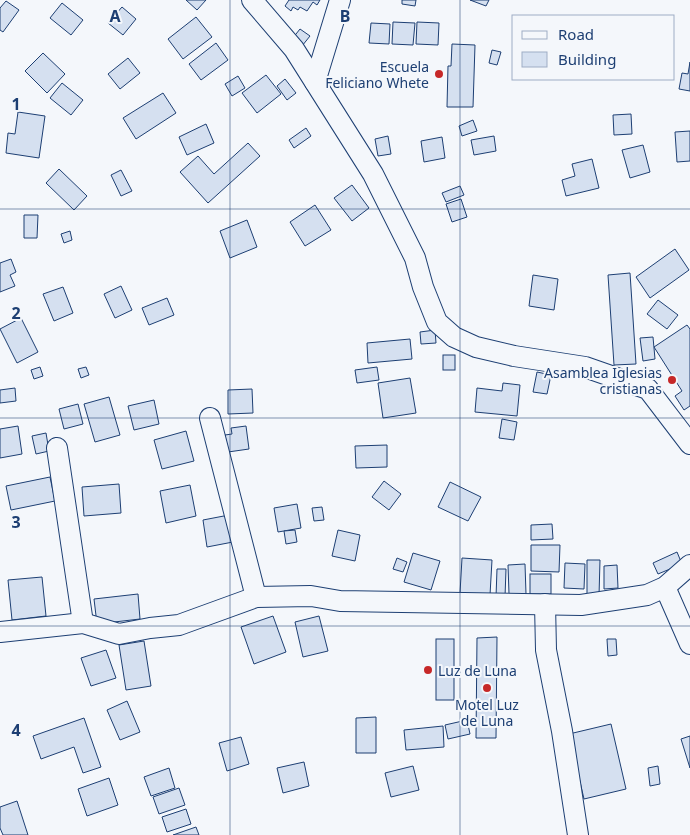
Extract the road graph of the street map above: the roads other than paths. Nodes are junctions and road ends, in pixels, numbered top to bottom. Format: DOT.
graph roads {
  1 [pos="252,0"];
  2 [pos="340,0"];
  3 [pos="315,82"];
  4 [pos="210,418"];
  5 [pos="690,444"];
  6 [pos="57,448"];
  7 [pos="690,565"];
  8 [pos="665,587"];
  9 [pos="256,597"];
  10 [pos="545,604"];
  11 [pos="82,623"];
  12 [pos="0,632"];
  13 [pos="690,644"];
  14 [pos="578,835"];
  1 -- 3 [label="street"];
  2 -- 3 [label="street"];
  3 -- 5 [label="street"];
  4 -- 9 [label="street"];
  6 -- 11 [label="street"];
  7 -- 8 [label="street"];
  8 -- 10 [label="street"];
  8 -- 13 [label="street"];
  9 -- 10 [label="street"];
  9 -- 11 [label="street"];
  10 -- 14 [label="street"];
  11 -- 12 [label="street"];
}
